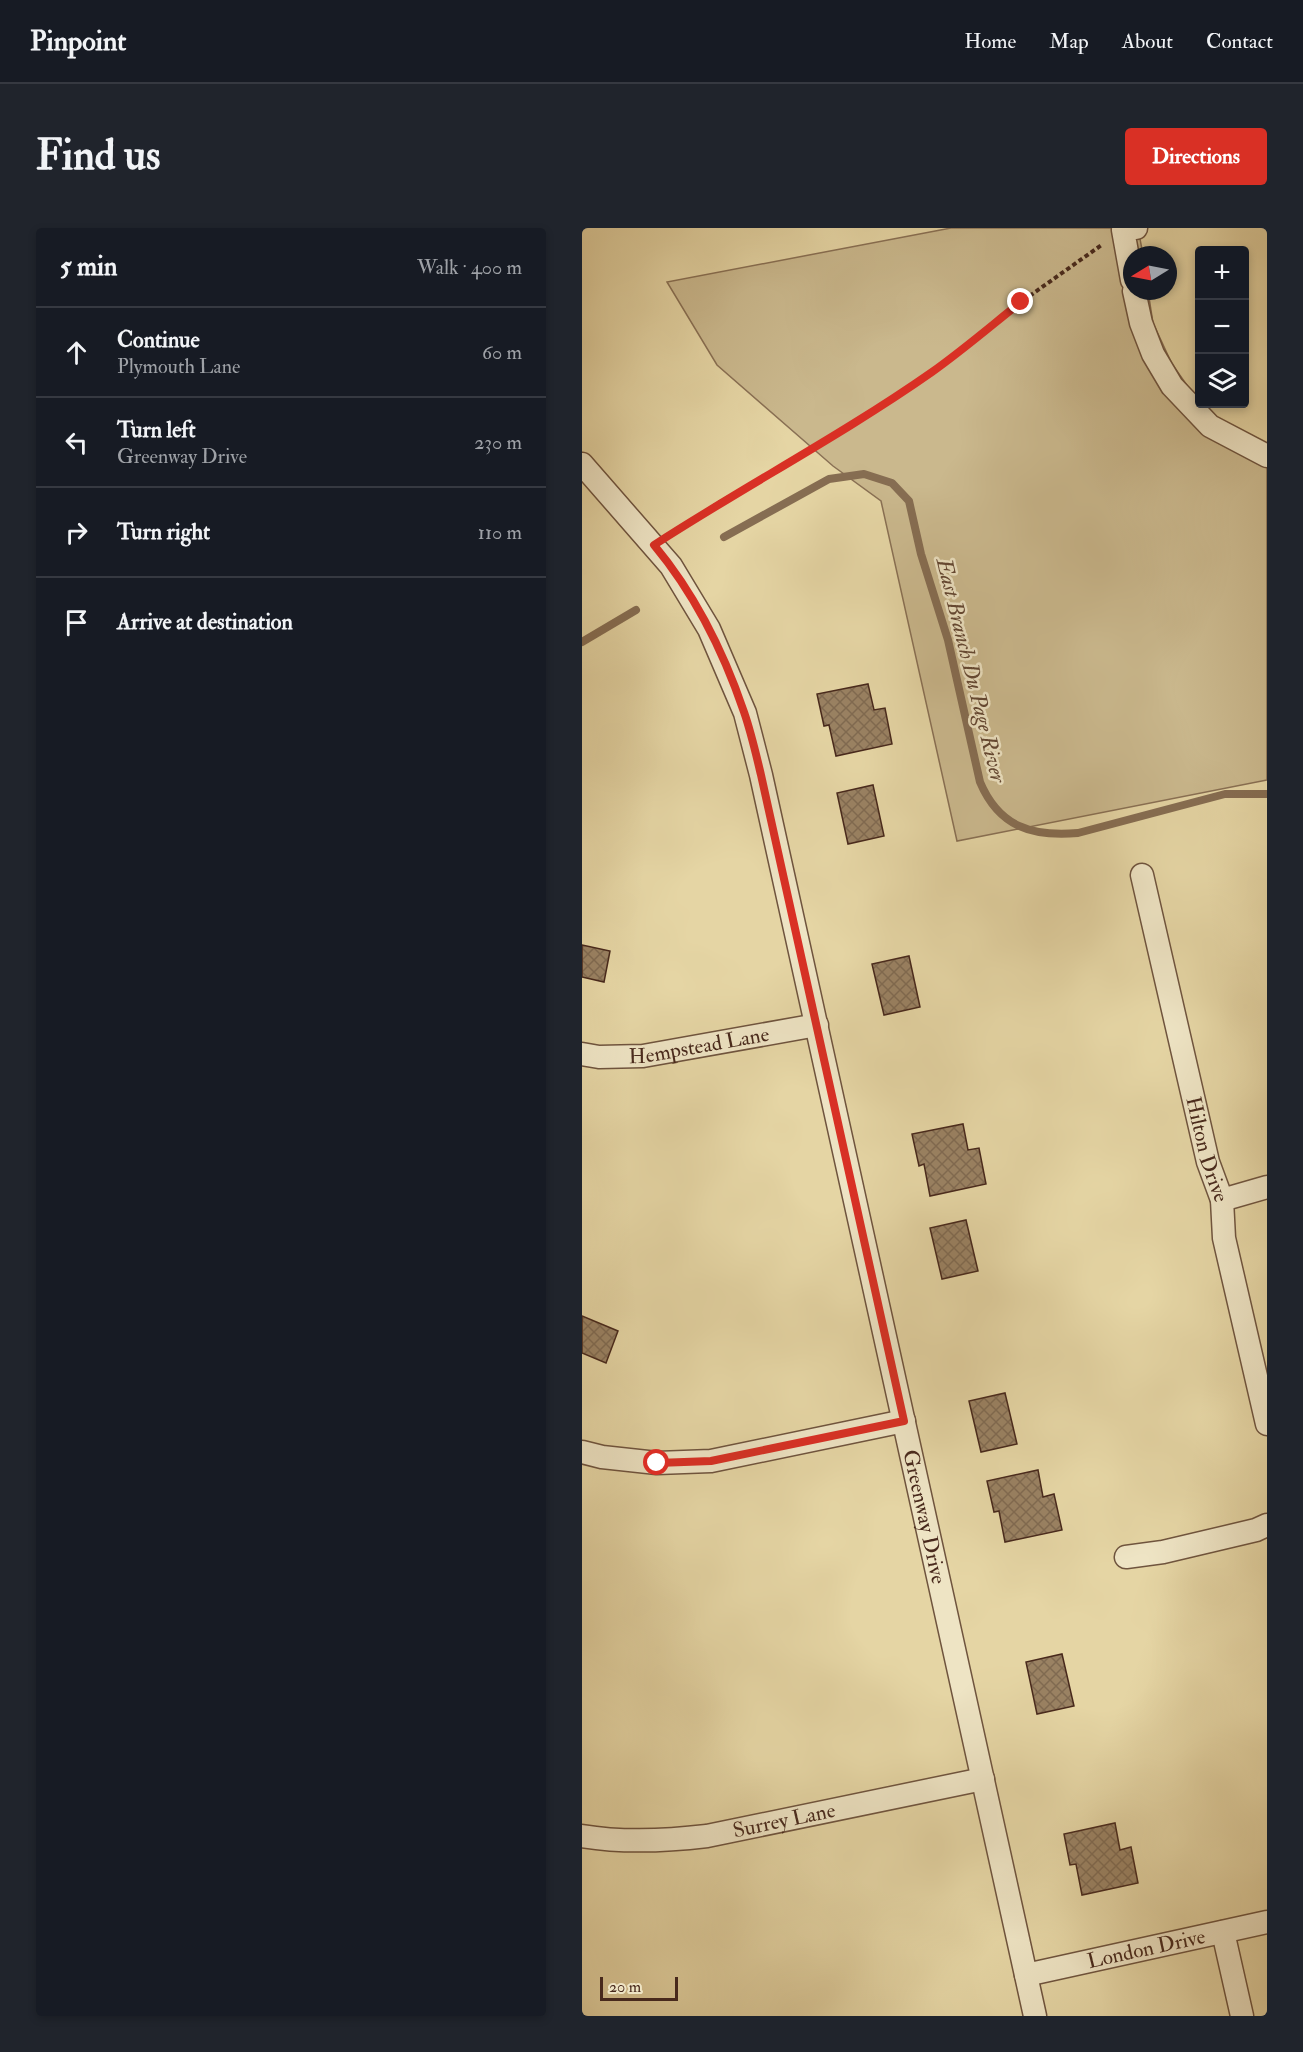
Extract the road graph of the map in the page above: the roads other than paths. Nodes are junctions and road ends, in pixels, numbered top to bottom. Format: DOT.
graph roads {
  1 [pos="1129,229"];
  2 [pos="1130,246"];
  3 [pos="1136,300"];
  4 [pos="1267,456"];
  5 [pos="582,464"];
  6 [pos="1142,875"];
  7 [pos="817,1025"];
  8 [pos="582,1054"];
  9 [pos="1267,1187"];
  10 [pos="1222,1200"];
  11 [pos="904,1421"];
  12 [pos="1267,1424"];
  13 [pos="582,1452"];
  14 [pos="1267,1525"];
  15 [pos="1126,1557"];
  16 [pos="983,1779"];
  17 [pos="582,1836"];
  18 [pos="1267,1922"];
  19 [pos="1223,1932"];
  20 [pos="1026,1975"];
  21 [pos="1035,2016"];
  22 [pos="1242,2016"];
  1 -- 2 [label="street"];
  3 -- 4 [label="street"];
  5 -- 7 [label="street, Greenway Drive"];
  6 -- 10 [label="street, Hilton Drive"];
  7 -- 8 [label="street, Hempstead Lane"];
  7 -- 11 [label="street, Greenway Drive"];
  9 -- 10 [label="street"];
  10 -- 12 [label="street, Hilton Drive"];
  11 -- 13 [label="street"];
  11 -- 16 [label="street, Greenway Drive"];
  14 -- 15 [label="street"];
  16 -- 17 [label="street, Surrey Lane"];
  16 -- 20 [label="street, Greenway Drive"];
  18 -- 19 [label="street, London Drive"];
  19 -- 20 [label="street, London Drive"];
  19 -- 22 [label="street"];
  20 -- 21 [label="street, Greenway Drive"];
}
